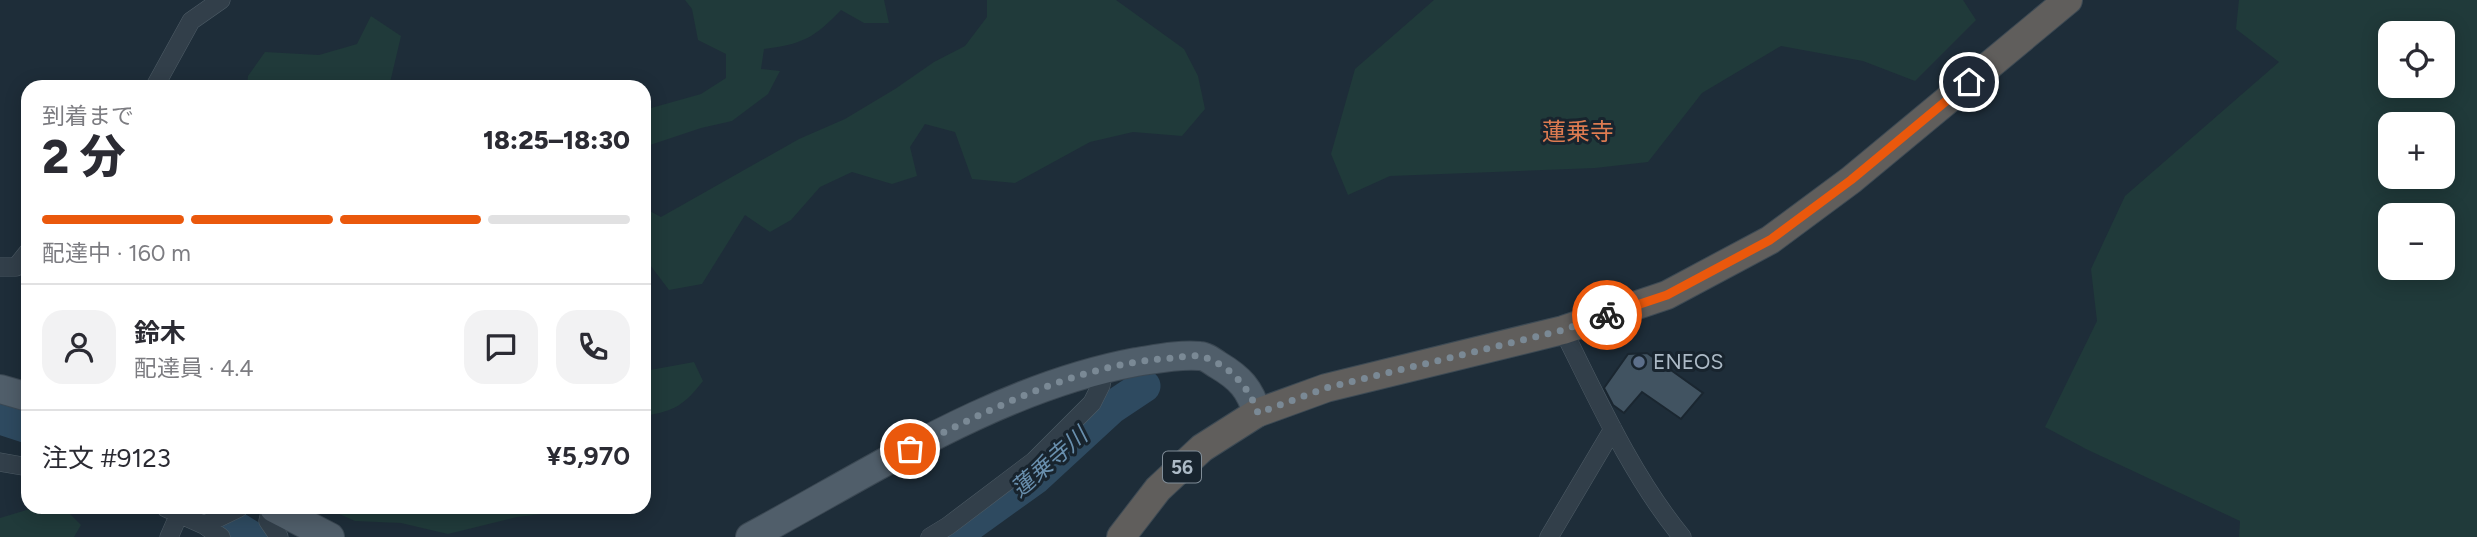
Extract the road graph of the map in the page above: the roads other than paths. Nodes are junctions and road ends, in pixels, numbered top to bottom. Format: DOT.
graph roads {
  1 [pos="221,0"];
  2 [pos="2068,0"];
  3 [pos="158,80"];
  4 [pos="21,261"];
  5 [pos="0,267"];
  6 [pos="1563,330"];
  7 [pos="1104,368"];
  8 [pos="0,388"];
  9 [pos="21,395"];
  10 [pos="1258,413"];
  11 [pos="1613,429"];
  12 [pos="0,461"];
  13 [pos="21,466"];
  14 [pos="172,514"];
  15 [pos="181,514"];
  16 [pos="227,514"];
  17 [pos="271,514"];
  18 [pos="285,514"];
  19 [pos="204,525"];
  20 [pos="169,537"];
  21 [pos="221,537"];
  22 [pos="279,537"];
  23 [pos="330,537"];
  24 [pos="750,537"];
  25 [pos="930,537"];
  26 [pos="1121,537"];
  27 [pos="1549,537"];
  28 [pos="1682,537"];
  1 -- 3 [label="street"];
  2 -- 6 [label="highway, 56"];
  4 -- 5 [label="street"];
  6 -- 10 [label="highway, 56"];
  6 -- 11 [label="street"];
  7 -- 10 [label="main road"];
  7 -- 24 [label="main road"];
  7 -- 25 [label="street"];
  8 -- 9 [label="main road"];
  10 -- 26 [label="highway, 56"];
  11 -- 27 [label="street"];
  11 -- 28 [label="street"];
  12 -- 13 [label="street"];
  14 -- 20 [label="street"];
  15 -- 19 [label="street"];
  16 -- 19 [label="street"];
  17 -- 22 [label="street"];
  18 -- 23 [label="main road"];
  19 -- 21 [label="street"];
}
